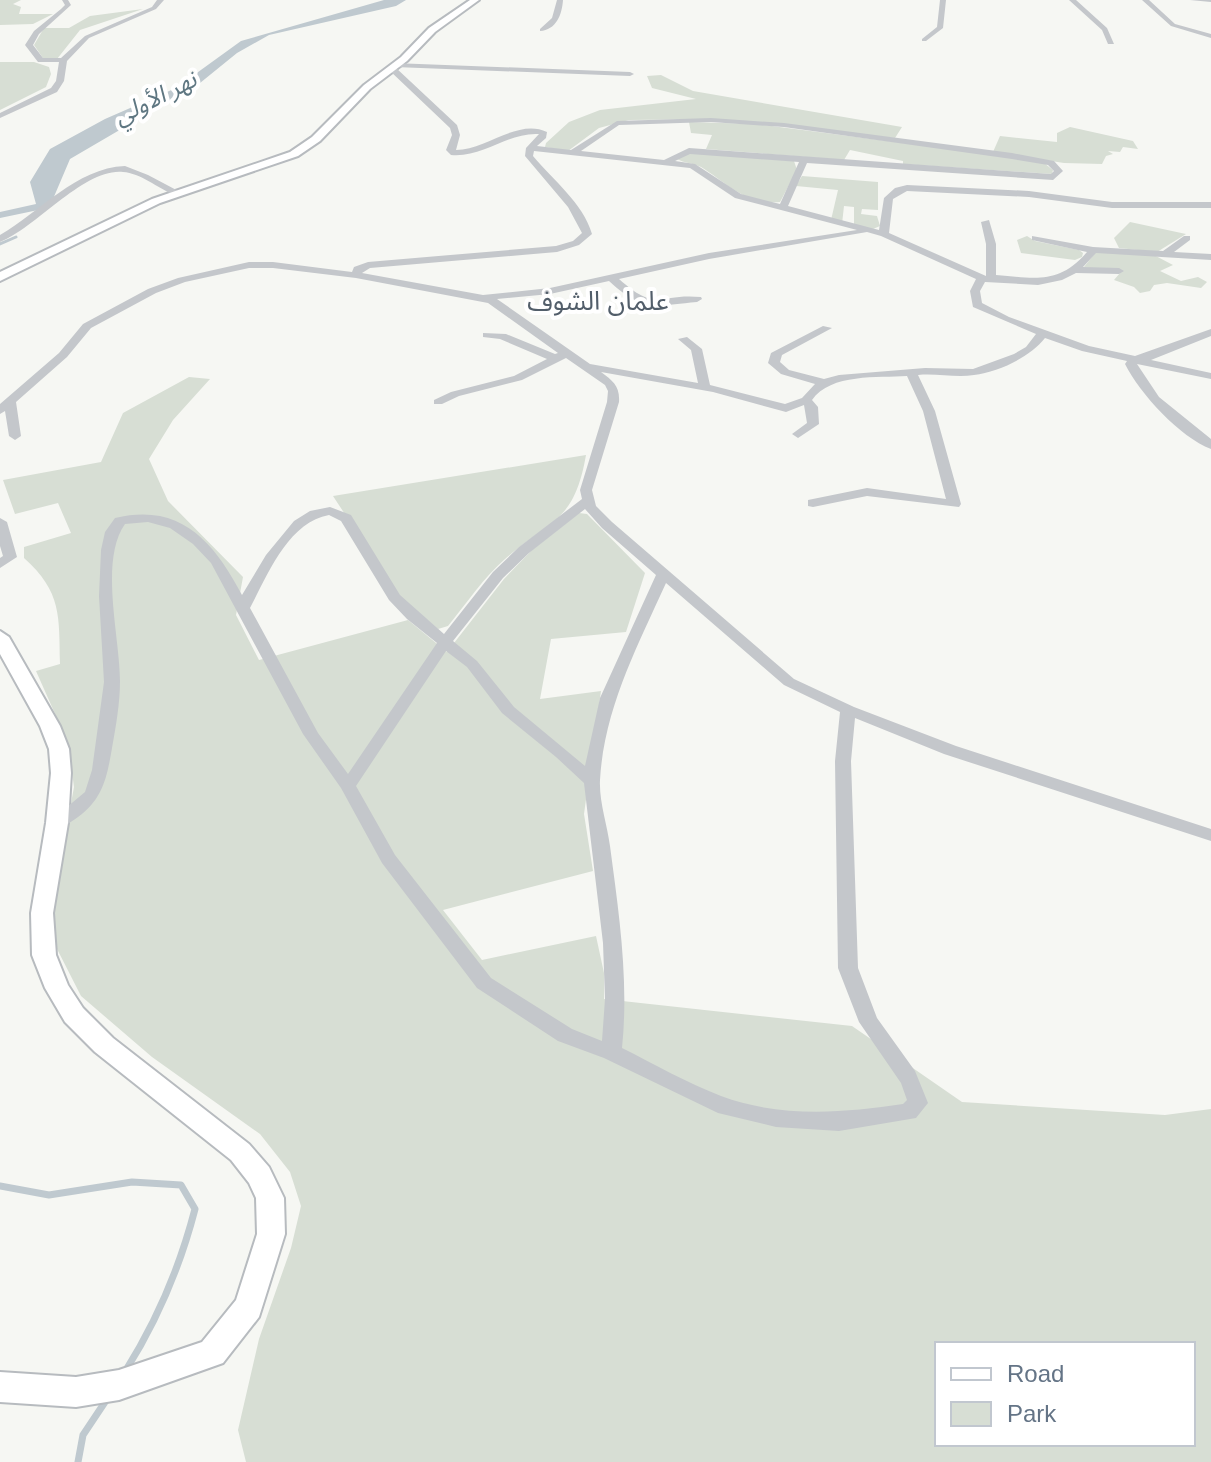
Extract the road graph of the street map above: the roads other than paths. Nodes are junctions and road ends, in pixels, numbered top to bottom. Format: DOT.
graph roads {
  1 [pos="65,0"];
  2 [pos="161,0"];
  3 [pos="475,0"];
  4 [pos="560,0"];
  5 [pos="943,0"];
  6 [pos="1072,0"];
  7 [pos="1145,0"];
  8 [pos="1193,0"];
  9 [pos="1211,0"];
  10 [pos="542,30"];
  11 [pos="1211,36"];
  12 [pos="924,40"];
  13 [pos="1111,42"];
  14 [pos="63,60"];
  15 [pos="394,67"];
  16 [pos="630,74"];
  17 [pos="0,116"];
  18 [pos="530,148"];
  19 [pos="571,154"];
  20 [pos="804,160"];
  21 [pos="667,162"];
  22 [pos="177,193"];
  23 [pos="1211,205"];
  24 [pos="783,208"];
  25 [pos="986,222"];
  26 [pos="1065,229"];
  27 [pos="868,231"];
  28 [pos="884,234"];
  29 [pos="1035,238"];
  30 [pos="1187,238"];
  31 [pos="0,239"];
  32 [pos="1054,241"];
  33 [pos="1093,250"];
  34 [pos="1165,254"];
  35 [pos="1211,257"];
  36 [pos="1076,270"];
  37 [pos="1119,271"];
  38 [pos="356,275"];
  39 [pos="0,277"];
  40 [pos="988,278"];
  41 [pos="613,279"];
  42 [pos="485,297"];
  43 [pos="697,299"];
  44 [pos="827,328"];
  45 [pos="1211,332"];
  46 [pos="1043,333"];
  47 [pos="487,335"];
  48 [pos="683,339"];
  49 [pos="568,352"];
  50 [pos="555,358"];
  51 [pos="1133,360"];
  52 [pos="587,366"];
  53 [pos="911,373"];
  54 [pos="1211,376"];
  55 [pos="825,383"];
  56 [pos="705,387"];
  57 [pos="806,400"];
  58 [pos="438,402"];
  59 [pos="5,406"];
  60 [pos="798,434"];
  61 [pos="15,436"];
  62 [pos="1211,445"];
  63 [pos="587,501"];
  64 [pos="813,503"];
  65 [pos="0,522"];
  66 [pos="0,564"];
  67 [pos="663,575"];
  68 [pos="243,607"];
  69 [pos="0,637"];
  70 [pos="444,643"];
  71 [pos="848,710"];
  72 [pos="592,782"];
  73 [pos="348,786"];
  74 [pos="57,823"];
  75 [pos="1211,835"];
  76 [pos="611,1052"];
  77 [pos="0,1387"];
  1 -- 14 [label="street"];
  2 -- 14 [label="street"];
  3 -- 15 [label="main road"];
  4 -- 10 [label="street"];
  5 -- 12 [label="street"];
  6 -- 13 [label="street"];
  7 -- 11 [label="street"];
  8 -- 9 [label="street"];
  14 -- 17 [label="street"];
  15 -- 16 [label="street"];
  15 -- 18 [label="street"];
  15 -- 22 [label="main road"];
  18 -- 19 [label="street"];
  18 -- 38 [label="street"];
  19 -- 20 [label="street"];
  19 -- 21 [label="street"];
  20 -- 21 [label="street"];
  20 -- 24 [label="street"];
  21 -- 24 [label="street"];
  22 -- 31 [label="street"];
  22 -- 39 [label="main road"];
  23 -- 28 [label="street"];
  24 -- 27 [label="street"];
  25 -- 40 [label="street"];
  26 -- 32 [label="street"];
  27 -- 28 [label="street"];
  27 -- 41 [label="street"];
  28 -- 40 [label="street"];
  29 -- 32 [label="street"];
  30 -- 34 [label="street"];
  32 -- 33 [label="street"];
  33 -- 34 [label="street"];
  33 -- 36 [label="street"];
  34 -- 35 [label="street"];
  36 -- 37 [label="street"];
  36 -- 40 [label="street"];
  38 -- 42 [label="street"];
  38 -- 59 [label="street"];
  40 -- 46 [label="street"];
  41 -- 42 [label="street"];
  41 -- 43 [label="street"];
  42 -- 49 [label="street"];
  44 -- 55 [label="street"];
  45 -- 51 [label="street"];
  46 -- 51 [label="street"];
  46 -- 53 [label="street"];
  47 -- 50 [label="street"];
  48 -- 56 [label="street"];
  49 -- 50 [label="street"];
  49 -- 52 [label="street"];
  50 -- 58 [label="street"];
  51 -- 54 [label="street"];
  51 -- 62 [label="street"];
  52 -- 56 [label="street"];
  52 -- 63 [label="street"];
  53 -- 55 [label="street"];
  53 -- 64 [label="street"];
  55 -- 57 [label="street"];
  56 -- 57 [label="street"];
  57 -- 60 [label="street"];
  59 -- 61 [label="street"];
  63 -- 67 [label="street"];
  63 -- 70 [label="street"];
  65 -- 66 [label="street"];
  67 -- 71 [label="street"];
  67 -- 72 [label="street"];
  68 -- 70 [label="street"];
  68 -- 73 [label="street"];
  68 -- 74 [label="street"];
  69 -- 74 [label="main road"];
  70 -- 72 [label="street"];
  70 -- 73 [label="street"];
  71 -- 75 [label="street"];
  71 -- 76 [label="street"];
  72 -- 76 [label="street"];
  73 -- 76 [label="street"];
  74 -- 77 [label="main road"];
}
